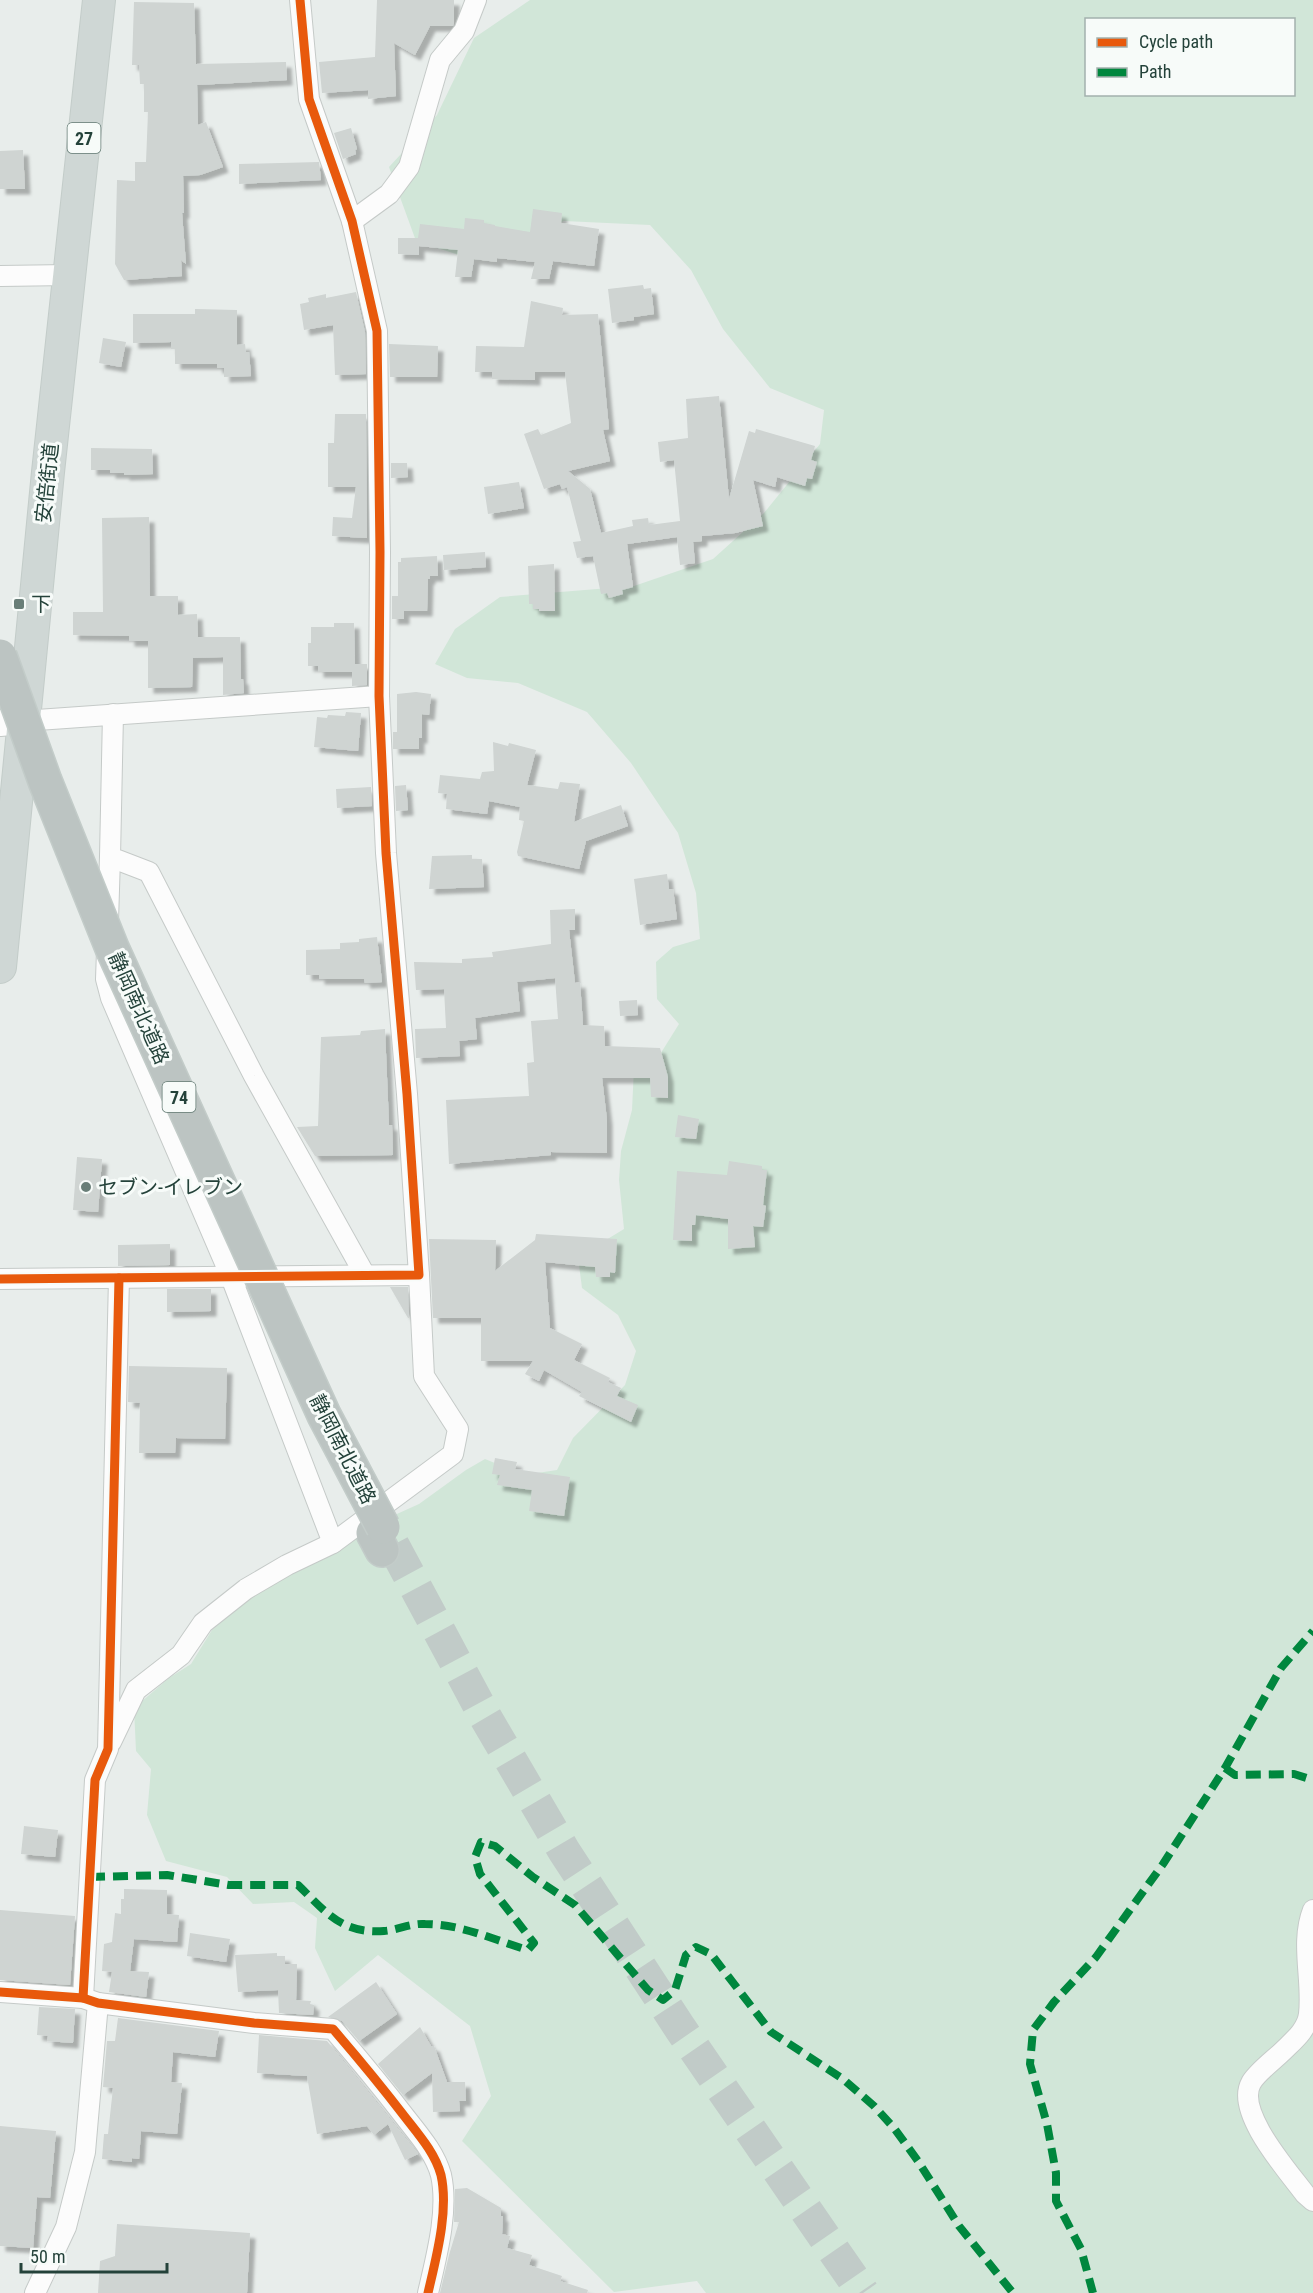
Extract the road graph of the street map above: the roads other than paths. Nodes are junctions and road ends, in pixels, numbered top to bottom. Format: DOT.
graph roads {
  1 [pos="99,0"];
  2 [pos="300,0"];
  3 [pos="476,0"];
  4 [pos="352,220"];
  5 [pos="69,275"];
  6 [pos="0,276"];
  7 [pos="0,656"];
  8 [pos="379,696"];
  9 [pos="113,714"];
  10 [pos="8,717"];
  11 [pos="110,857"];
  12 [pos="0,968"];
  13 [pos="365,1275"];
  14 [pos="419,1275"];
  15 [pos="231,1277"];
  16 [pos="119,1278"];
  17 [pos="0,1279"];
  18 [pos="333,1543"];
  19 [pos="108,1749"];
  20 [pos="1313,1910"];
  21 [pos="0,1992"];
  22 [pos="90,2000"];
  23 [pos="1313,2200"];
  24 [pos="35,2293"];
  25 [pos="428,2293"];
  1 -- 5 [label="main road, 安倍街道 / 27"];
  2 -- 4 [label="street"];
  3 -- 4 [label="street"];
  4 -- 8 [label="street"];
  5 -- 6 [label="street"];
  5 -- 10 [label="main road, 安倍街道 / 27"];
  7 -- 10 [label="highway, 静岡南北道路 / 74, bridge"];
  8 -- 9 [label="street"];
  8 -- 14 [label="street"];
  9 -- 10 [label="street"];
  9 -- 11 [label="street"];
  10 -- 12 [label="main road, 安倍街道 / 27"];
  11 -- 13 [label="street"];
  11 -- 15 [label="street"];
  13 -- 14 [label="street"];
  13 -- 15 [label="street"];
  14 -- 18 [label="street"];
  15 -- 16 [label="street"];
  15 -- 18 [label="street"];
  16 -- 17 [label="street"];
  16 -- 19 [label="street"];
  18 -- 19 [label="street"];
  19 -- 22 [label="street"];
  20 -- 23 [label="street"];
  21 -- 22 [label="street"];
  22 -- 24 [label="street"];
  22 -- 25 [label="street"];
}
